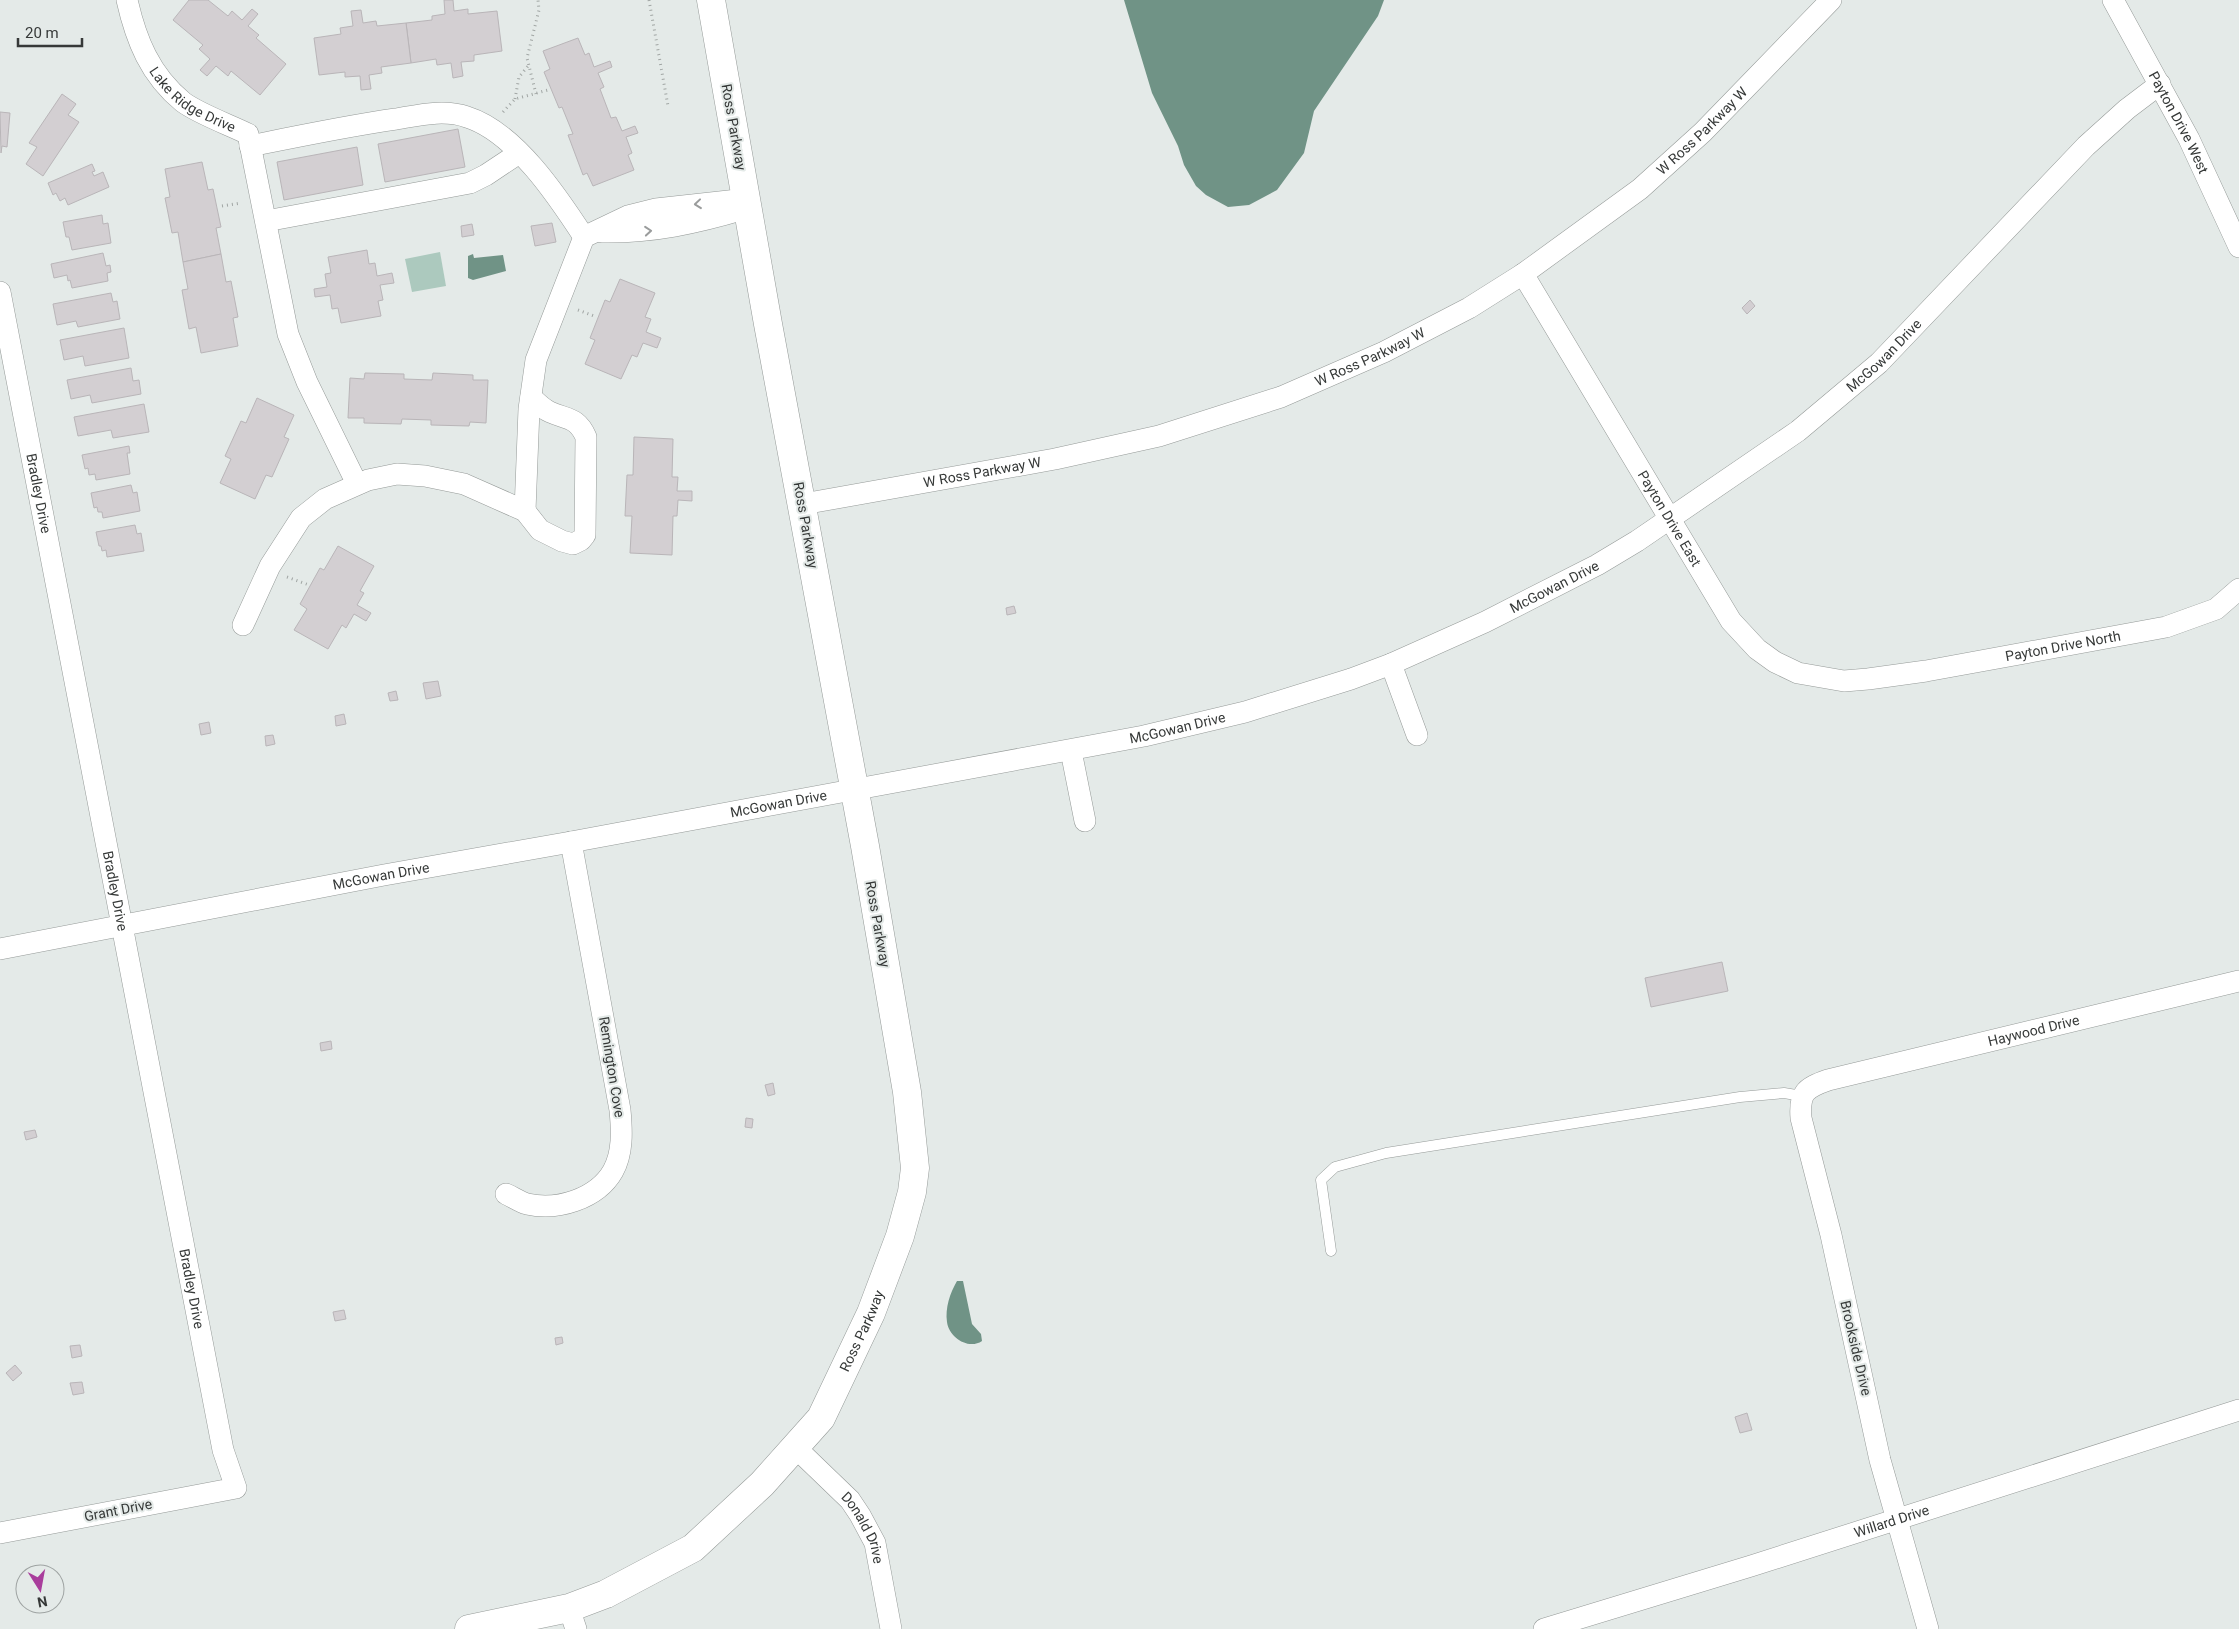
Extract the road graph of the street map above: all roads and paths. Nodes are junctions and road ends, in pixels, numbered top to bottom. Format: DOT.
graph roads {
  1 [pos="127,0"];
  2 [pos="538,0"];
  3 [pos="649,0"];
  4 [pos="711,0"];
  5 [pos="1831,0"];
  6 [pos="2114,0"];
  7 [pos="528,66"];
  8 [pos="2160,84"];
  9 [pos="548,90"];
  10 [pos="536,94"];
  11 [pos="516,99"];
  12 [pos="668,106"];
  13 [pos="490,128"];
  14 [pos="249,140"];
  15 [pos="519,153"];
  16 [pos="747,203"];
  17 [pos="266,221"];
  18 [pos="592,234"];
  19 [pos="2239,247"];
  20 [pos="1523,274"];
  21 [pos="0,292"];
  22 [pos="531,397"];
  23 [pos="357,484"];
  24 [pos="803,504"];
  25 [pos="525,511"];
  26 [pos="1670,518"];
  27 [pos="2239,589"];
  28 [pos="243,626"];
  29 [pos="1391,664"];
  30 [pos="1877,677"];
  31 [pos="1417,735"];
  32 [pos="1071,751"];
  33 [pos="853,790"];
  34 [pos="1085,821"];
  35 [pos="571,842"];
  36 [pos="121,927"];
  37 [pos="0,949"];
  38 [pos="2239,981"];
  39 [pos="1802,1096"];
  40 [pos="506,1194"];
  41 [pos="1331,1251"];
  42 [pos="2239,1410"];
  43 [pos="796,1448"];
  44 [pos="236,1488"];
  45 [pos="1898,1518"];
  46 [pos="0,1533"];
  47 [pos="573,1618"];
  48 [pos="469,1629"];
  49 [pos="891,1629"];
  50 [pos="1544,1629"];
  51 [pos="1928,1629"];
  1 -- 14 [label="street, Lake Ridge Drive"];
  2 -- 7 [label="path"];
  3 -- 12 [label="path"];
  4 -- 16 [label="street, Ross Parkway"];
  5 -- 20 [label="street, W Ross Parkway W"];
  6 -- 8 [label="street, Payton Drive West"];
  7 -- 10 [label="path"];
  7 -- 11 [label="path"];
  8 -- 19 [label="street, Payton Drive West"];
  8 -- 26 [label="street, McGowan Drive"];
  9 -- 10 [label="path"];
  10 -- 11 [label="path"];
  11 -- 13 [label="path"];
  13 -- 14 [label="street"];
  13 -- 15 [label="street"];
  14 -- 17 [label="street"];
  15 -- 17 [label="street"];
  15 -- 18 [label="street"];
  16 -- 18 [label="street"];
  16 -- 24 [label="street, Ross Parkway"];
  17 -- 23 [label="street"];
  18 -- 22 [label="street"];
  20 -- 24 [label="street, W Ross Parkway W"];
  20 -- 26 [label="street, Payton Drive East"];
  21 -- 36 [label="street, Bradley Drive"];
  22 -- 25 [label="street"];
  22 -- 25 [label="street"];
  23 -- 25 [label="street"];
  23 -- 28 [label="street"];
  24 -- 33 [label="street, Ross Parkway"];
  26 -- 29 [label="street, McGowan Drive"];
  26 -- 30 [label="street, Payton Drive East"];
  27 -- 30 [label="street, Payton Drive North"];
  29 -- 31 [label="street"];
  29 -- 32 [label="street, McGowan Drive"];
  32 -- 33 [label="street, McGowan Drive"];
  32 -- 34 [label="street"];
  33 -- 35 [label="street, McGowan Drive"];
  33 -- 43 [label="street, Ross Parkway"];
  35 -- 36 [label="street, McGowan Drive"];
  35 -- 40 [label="street, Remington Cove"];
  36 -- 37 [label="street, McGowan Drive"];
  36 -- 44 [label="street, Bradley Drive"];
  38 -- 39 [label="street, Haywood Drive"];
  39 -- 41 [label="lane"];
  39 -- 45 [label="street, Brookside Drive"];
  42 -- 45 [label="street, Willard Drive"];
  43 -- 47 [label="street, Ross Parkway"];
  43 -- 49 [label="street, Donald Drive"];
  44 -- 46 [label="street, Grant Drive"];
  45 -- 50 [label="street, Willard Drive"];
  45 -- 51 [label="street, Brookside Drive"];
  47 -- 48 [label="street, Ross Parkway"];
}
